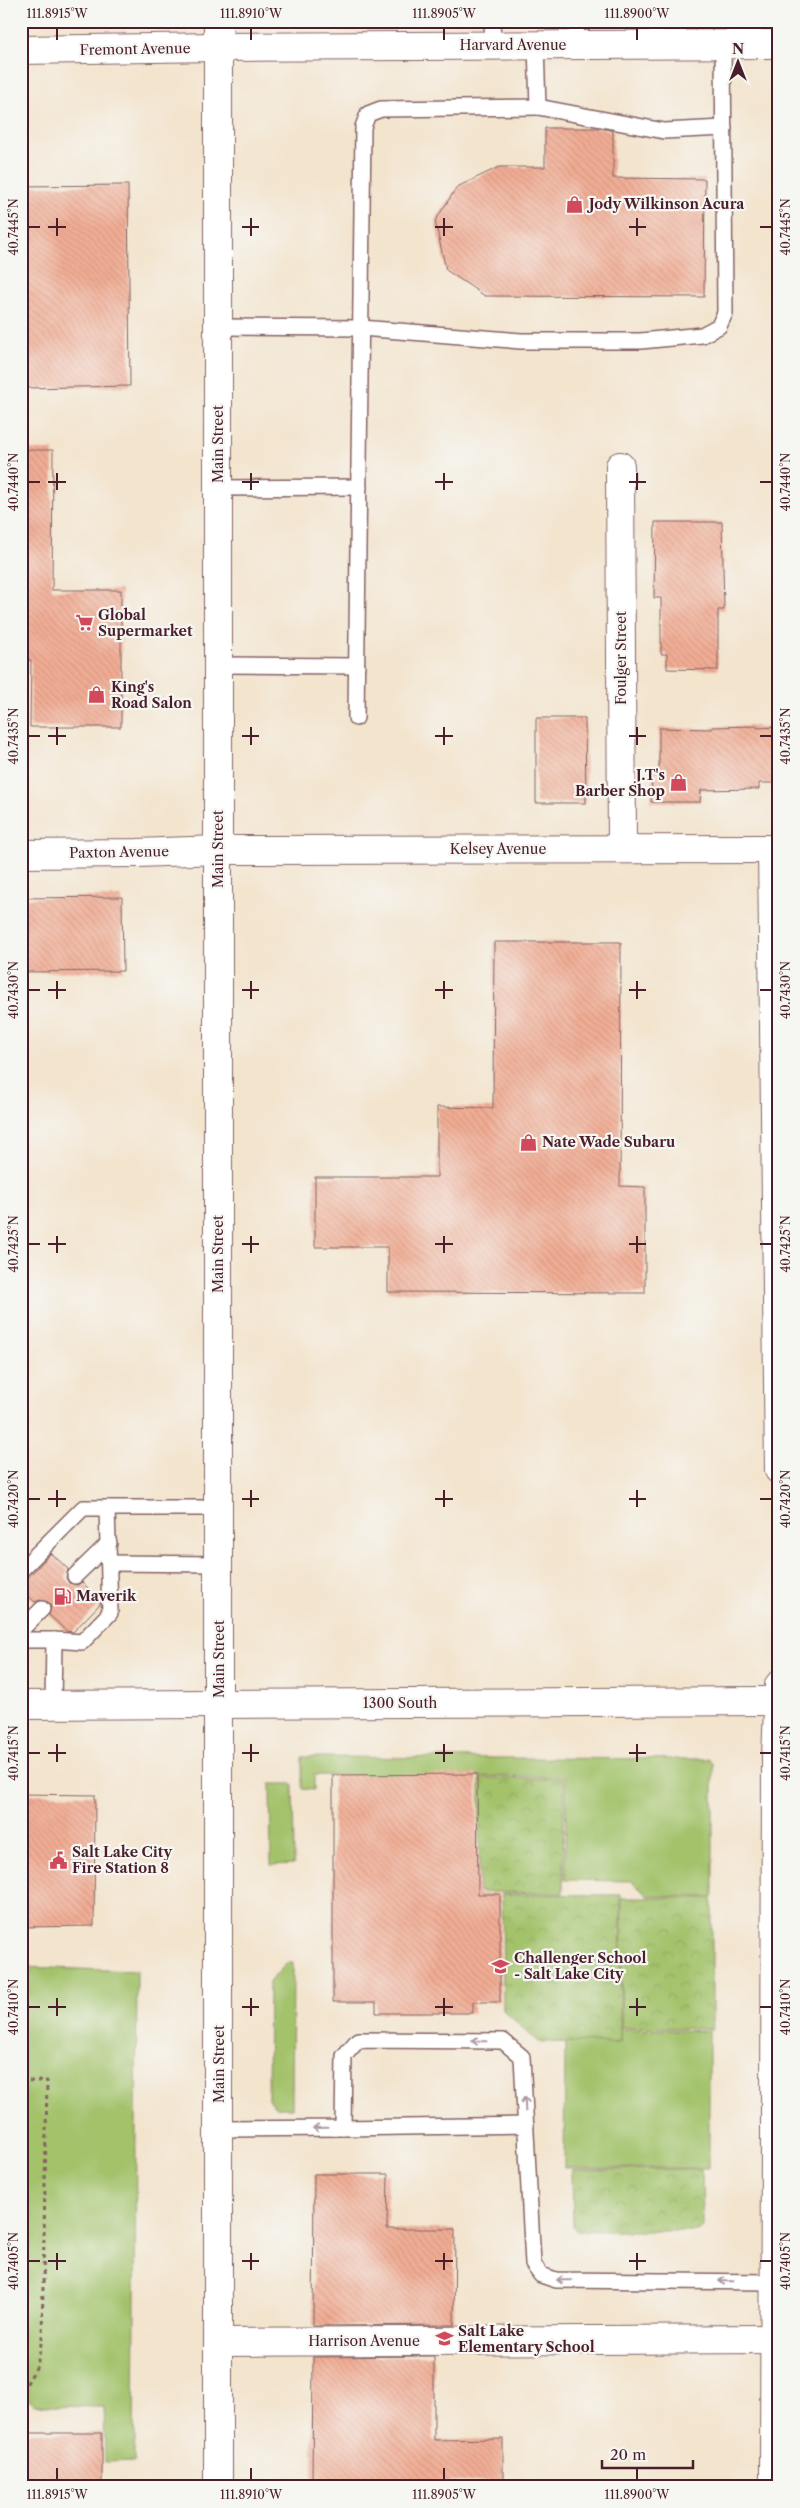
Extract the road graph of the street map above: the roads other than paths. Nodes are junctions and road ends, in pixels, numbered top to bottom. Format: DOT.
graph roads {
  1 [pos="492,33"];
  2 [pos="576,33"];
  3 [pos="218,34"];
  4 [pos="723,44"];
  5 [pos="779,44"];
  6 [pos="536,45"];
  7 [pos="21,50"];
  8 [pos="538,107"];
  9 [pos="724,128"];
  10 [pos="218,327"];
  11 [pos="361,328"];
  12 [pos="620,466"];
  13 [pos="359,487"];
  14 [pos="218,488"];
  15 [pos="218,665"];
  16 [pos="357,666"];
  17 [pos="356,718"];
  18 [pos="622,849"];
  19 [pos="775,849"];
  20 [pos="218,850"];
  21 [pos="21,854"];
  22 [pos="779,1470"];
  23 [pos="108,1508"];
  24 [pos="218,1508"];
  25 [pos="109,1543"];
  26 [pos="109,1563"];
  27 [pos="218,1564"];
  28 [pos="21,1570"];
  29 [pos="75,1576"];
  30 [pos="42,1610"];
  31 [pos="21,1630"];
  32 [pos="21,1640"];
  33 [pos="54,1640"];
  34 [pos="778,1696"];
  35 [pos="219,1704"];
  36 [pos="21,1705"];
  37 [pos="52,1705"];
  38 [pos="777,1946"];
  39 [pos="526,2125"];
  40 [pos="343,2128"];
  41 [pos="219,2129"];
  42 [pos="775,2282"];
  43 [pos="777,2339"];
  44 [pos="218,2342"];
  45 [pos="218,2487"];
  46 [pos="774,2487"];
  1 -- 3 [label="street, Harvard Avenue"];
  1 -- 6 [label="street, Harvard Avenue"];
  2 -- 4 [label="street, Harvard Avenue"];
  2 -- 6 [label="street, Harvard Avenue"];
  3 -- 7 [label="street, Fremont Avenue"];
  3 -- 10 [label="street, Main Street"];
  4 -- 5 [label="street, Harvard Avenue"];
  4 -- 9 [label="lane"];
  6 -- 8 [label="lane"];
  8 -- 9 [label="lane"];
  8 -- 11 [label="lane"];
  9 -- 11 [label="lane"];
  10 -- 11 [label="lane"];
  10 -- 14 [label="street, Main Street"];
  11 -- 13 [label="lane"];
  12 -- 18 [label="street, Foulger Street"];
  13 -- 14 [label="lane"];
  13 -- 16 [label="lane"];
  14 -- 15 [label="street, Main Street"];
  15 -- 16 [label="lane"];
  15 -- 20 [label="street, Main Street"];
  16 -- 17 [label="lane"];
  18 -- 19 [label="street, Kelsey Avenue"];
  18 -- 20 [label="street, Kelsey Avenue"];
  19 -- 22 [label="street"];
  20 -- 21 [label="street, Paxton Avenue"];
  20 -- 24 [label="street, Main Street"];
  23 -- 24 [label="lane"];
  23 -- 25 [label="lane"];
  23 -- 28 [label="lane"];
  24 -- 27 [label="street, Main Street"];
  25 -- 26 [label="lane"];
  25 -- 29 [label="lane"];
  26 -- 27 [label="lane"];
  26 -- 33 [label="lane"];
  27 -- 35 [label="street, Main Street"];
  30 -- 31 [label="lane"];
  32 -- 33 [label="lane"];
  33 -- 37 [label="lane"];
  34 -- 35 [label="street, 1300 South"];
  34 -- 38 [label="street"];
  35 -- 37 [label="street, 1300 South"];
  35 -- 41 [label="street, Main Street"];
  36 -- 37 [label="street, 1300 South"];
  38 -- 42 [label="street"];
  39 -- 40 [label="lane"];
  39 -- 40 [label="lane, one-way"];
  42 -- 39 [label="lane, one-way"];
  40 -- 41 [label="lane, one-way"];
  41 -- 44 [label="street, Main Street"];
  42 -- 43 [label="street"];
  43 -- 44 [label="street, Harrison Avenue"];
  43 -- 46 [label="street"];
  44 -- 45 [label="street, Main Street"];
}
